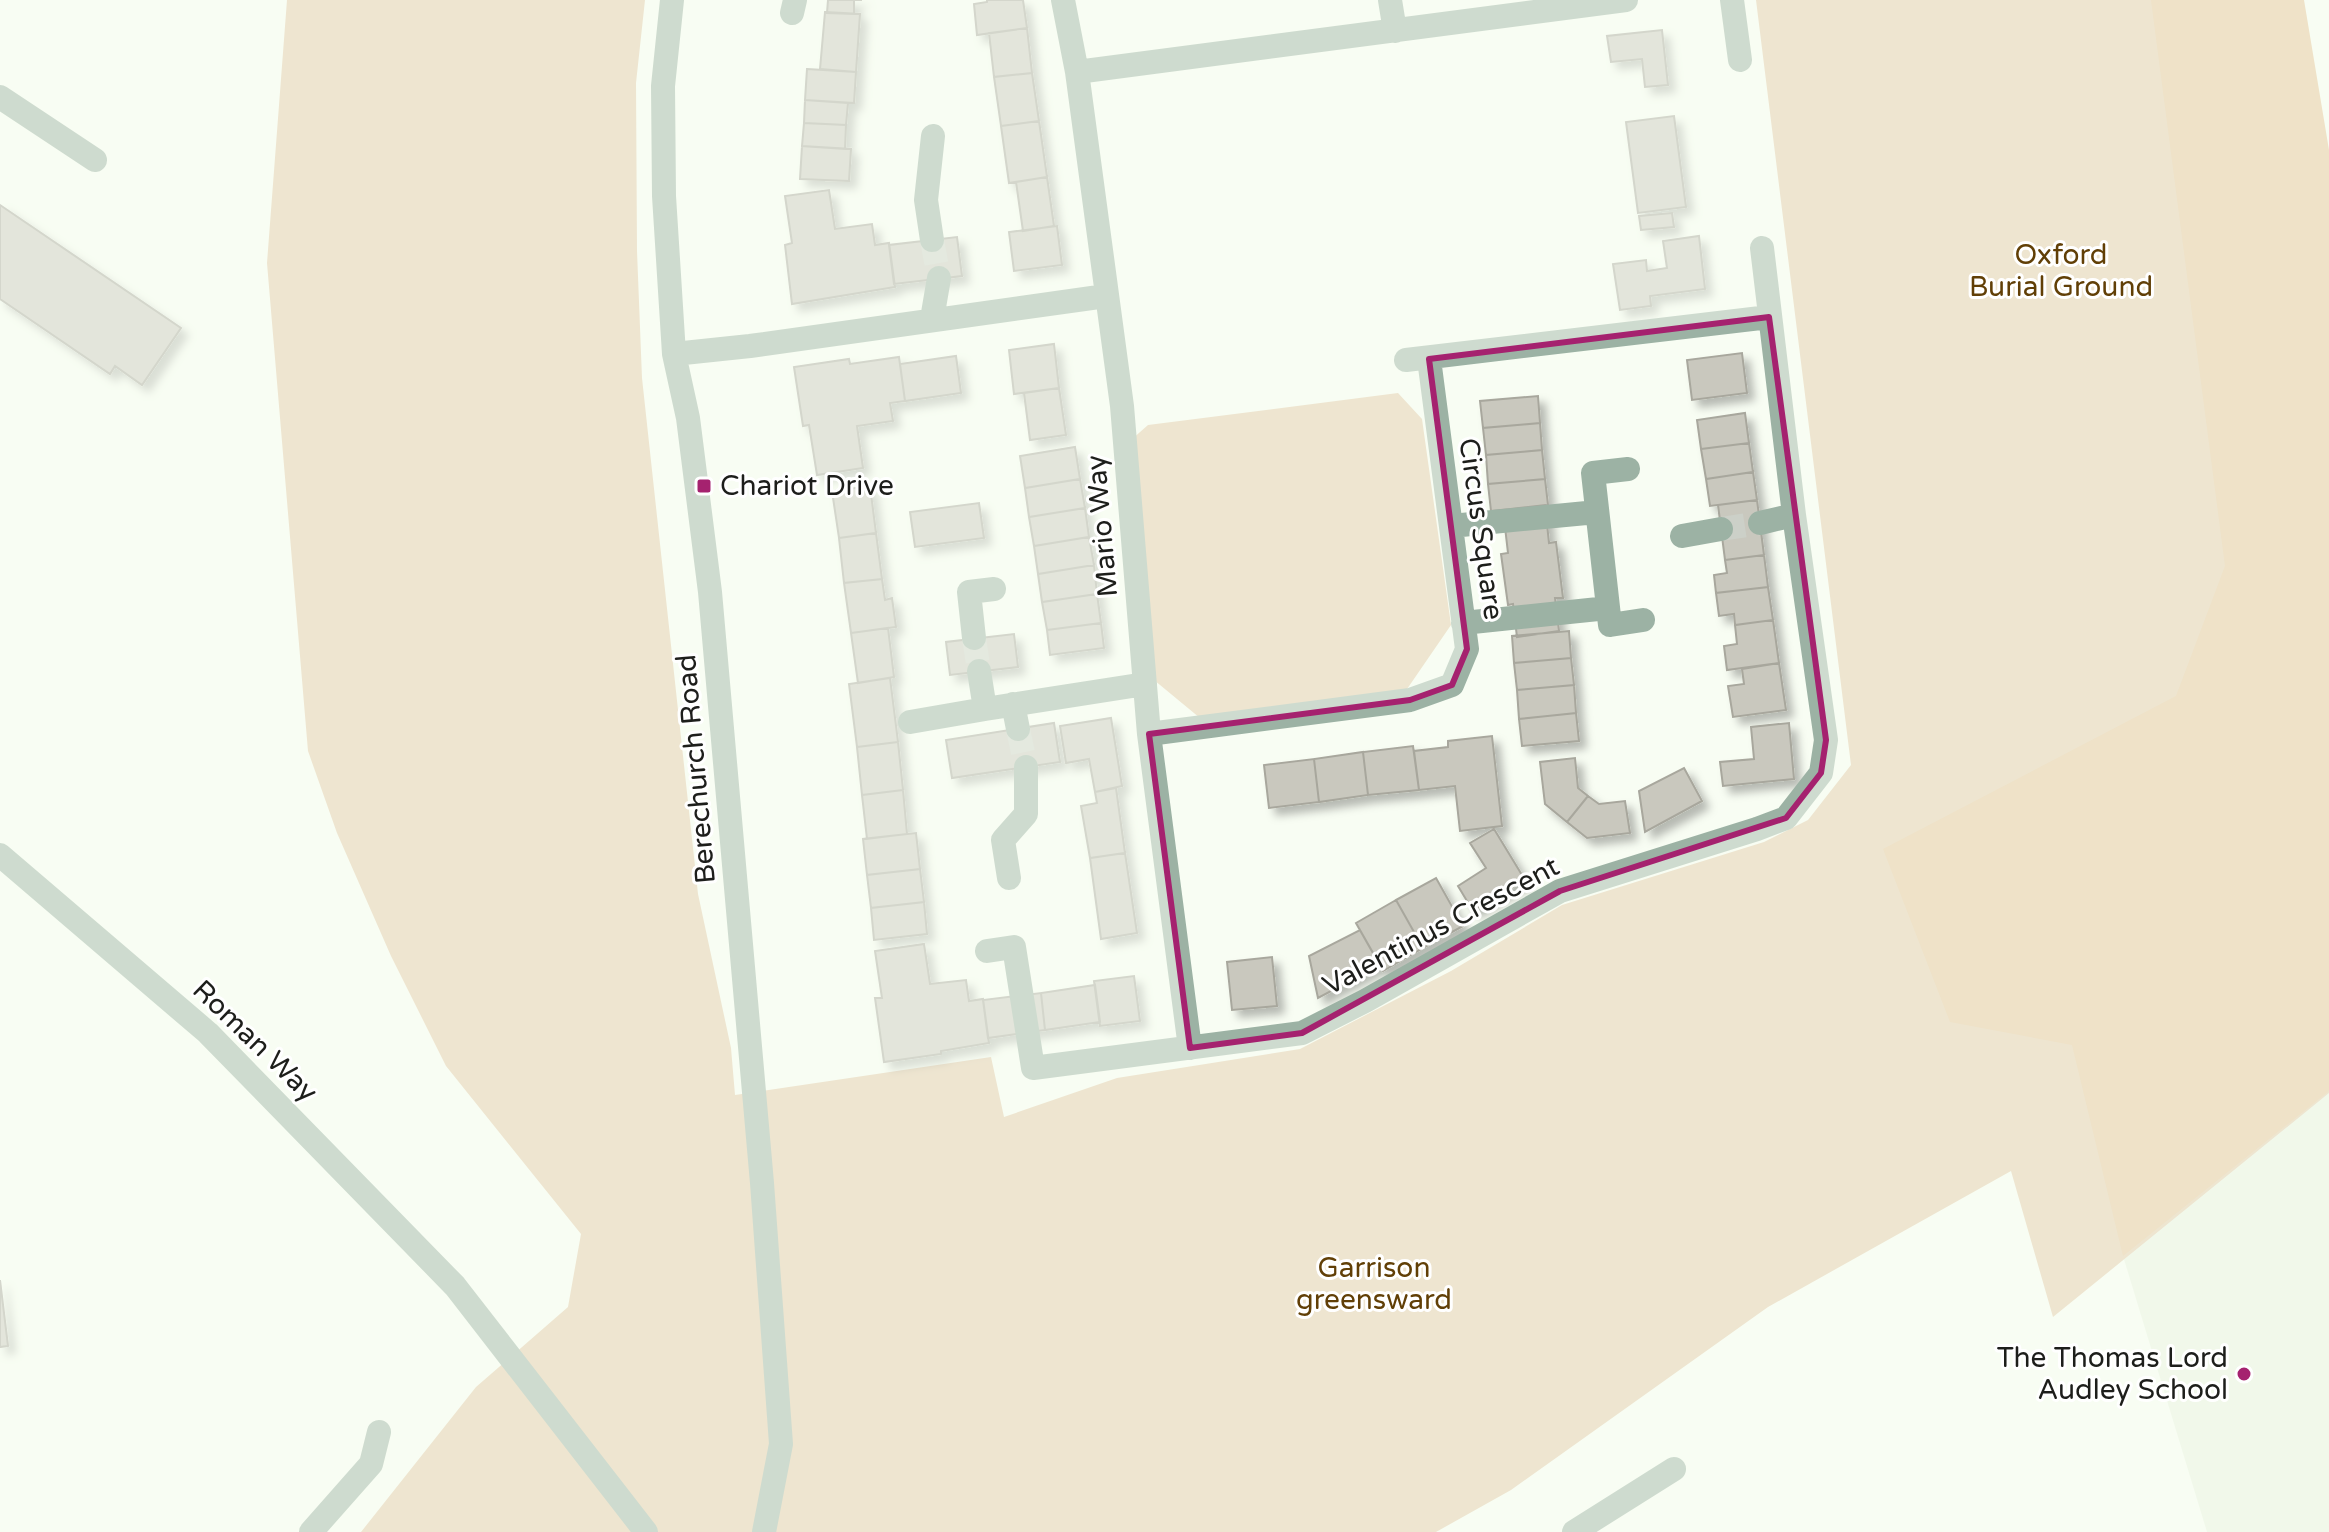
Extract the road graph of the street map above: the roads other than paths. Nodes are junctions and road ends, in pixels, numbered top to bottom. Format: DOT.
graph roads {
  1 [pos="672,0"];
  2 [pos="1063,0"];
  3 [pos="1390,0"];
  4 [pos="1626,0"];
  5 [pos="1732,0"];
  6 [pos="1395,31"];
  7 [pos="1740,60"];
  8 [pos="1077,72"];
  9 [pos="0,97"];
  10 [pos="933,136"];
  11 [pos="95,160"];
  12 [pos="932,240"];
  13 [pos="1762,248"];
  14 [pos="939,278"];
  15 [pos="1106,296"];
  16 [pos="1769,317"];
  17 [pos="932,319"];
  18 [pos="674,354"];
  19 [pos="1628,469"];
  20 [pos="1597,512"];
  21 [pos="1794,515"];
  22 [pos="1760,523"];
  23 [pos="1451,526"];
  24 [pos="1721,529"];
  25 [pos="1682,536"];
  26 [pos="994,589"];
  27 [pos="1608,608"];
  28 [pos="1643,620"];
  29 [pos="1463,623"];
  30 [pos="974,638"];
  31 [pos="979,671"];
  32 [pos="1145,684"];
  33 [pos="1013,704"];
  34 [pos="985,709"];
  35 [pos="910,722"];
  36 [pos="1018,729"];
  37 [pos="1149,734"];
  38 [pos="1026,767"];
  39 [pos="1,858"];
  40 [pos="1009,878"];
  41 [pos="987,951"];
  42 [pos="1190,1048"];
  43 [pos="379,1432"];
  44 [pos="1674,1469"];
  45 [pos="311,1532"];
  46 [pos="646,1532"];
  47 [pos="764,1532"];
  48 [pos="1574,1532"];
  1 -- 18 [label="street, Berechurch Road"];
  2 -- 8 [label="street, Mario Way"];
  3 -- 6 [label="street"];
  4 -- 6 [label="street"];
  5 -- 7 [label="street"];
  6 -- 8 [label="street"];
  8 -- 15 [label="street, Mario Way"];
  9 -- 11 [label="street"];
  10 -- 12 [label="street"];
  13 -- 16 [label="street, Valentinus Crescent"];
  14 -- 17 [label="street"];
  15 -- 17 [label="street"];
  15 -- 32 [label="street, Mario Way"];
  16 -- 21 [label="street, Valentinus Crescent"];
  16 -- 23 [label="street, Circus Square"];
  17 -- 18 [label="street"];
  18 -- 47 [label="street, Berechurch Road"];
  19 -- 20 [label="street"];
  20 -- 23 [label="street"];
  20 -- 27 [label="street"];
  21 -- 22 [label="street"];
  21 -- 42 [label="street, Valentinus Crescent"];
  23 -- 29 [label="street, Circus Square"];
  24 -- 25 [label="street"];
  26 -- 30 [label="street"];
  27 -- 28 [label="street"];
  27 -- 29 [label="street"];
  29 -- 37 [label="street, Circus Square"];
  31 -- 34 [label="street"];
  32 -- 33 [label="street"];
  32 -- 37 [label="street, Mario Way"];
  33 -- 34 [label="street"];
  33 -- 36 [label="street"];
  34 -- 35 [label="street"];
  37 -- 42 [label="street, Mario Way"];
  38 -- 40 [label="street"];
  39 -- 46 [label="street, Roman Way"];
  41 -- 42 [label="street, Valentinus Crescent"];
  43 -- 45 [label="street"];
  44 -- 48 [label="street"];
}
